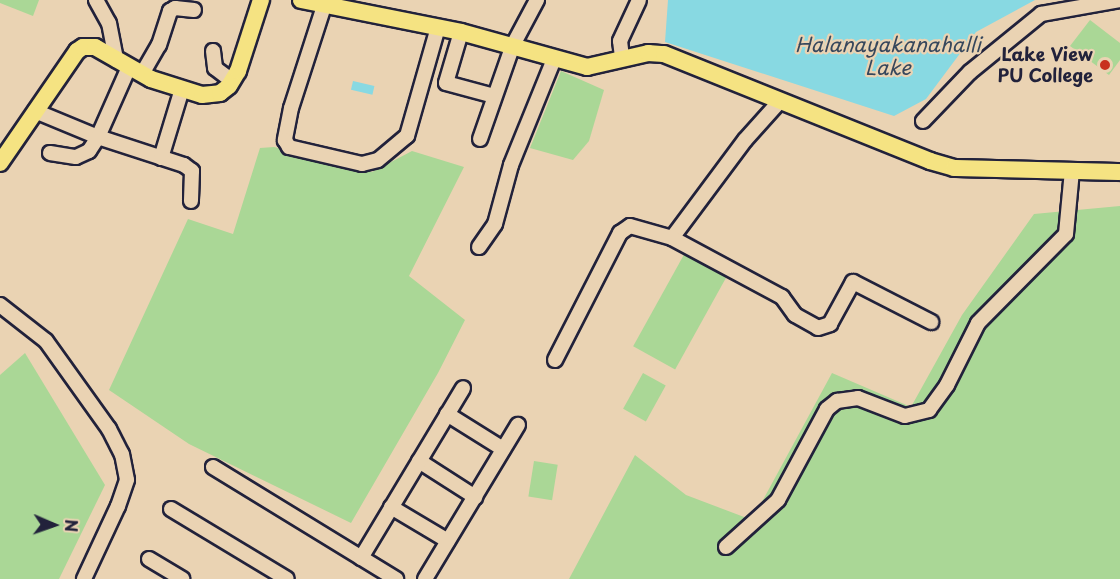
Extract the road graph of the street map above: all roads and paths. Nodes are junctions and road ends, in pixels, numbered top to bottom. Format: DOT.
graph roads {
  1 [pos="96,0"];
  2 [pos="261,0"];
  3 [pos="301,0"];
  4 [pos="537,0"];
  5 [pos="639,0"];
  6 [pos="1120,0"];
  7 [pos="325,3"];
  8 [pos="194,10"];
  9 [pos="438,27"];
  10 [pos="461,32"];
  11 [pos="513,45"];
  12 [pos="213,51"];
  13 [pos="622,57"];
  14 [pos="554,59"];
  15 [pos="129,67"];
  16 [pos="232,81"];
  17 [pos="446,83"];
  18 [pos="182,89"];
  19 [pos="494,96"];
  20 [pos="442,97"];
  21 [pos="780,101"];
  22 [pos="35,111"];
  23 [pos="923,121"];
  24 [pos="98,137"];
  25 [pos="480,139"];
  26 [pos="50,153"];
  27 [pos="161,158"];
  28 [pos="0,163"];
  29 [pos="1072,170"];
  30 [pos="1120,172"];
  31 [pos="191,201"];
  32 [pos="672,238"];
  33 [pos="479,247"];
  34 [pos="0,305"];
  35 [pos="931,322"];
  36 [pos="555,360"];
  37 [pos="463,388"];
  38 [pos="447,414"];
  39 [pos="518,424"];
  40 [pos="503,449"];
  41 [pos="419,461"];
  42 [pos="213,467"];
  43 [pos="475,496"];
  44 [pos="392,507"];
  45 [pos="171,509"];
  46 [pos="448,542"];
  47 [pos="726,547"];
  48 [pos="361,558"];
  49 [pos="149,559"];
  50 [pos="84,579"];
  51 [pos="182,579"];
  52 [pos="287,579"];
  53 [pos="396,579"];
  54 [pos="425,579"];
  1 -- 15 [label="street"];
  2 -- 16 [label="main road"];
  3 -- 7 [label="main road"];
  4 -- 11 [label="street"];
  5 -- 13 [label="street"];
  6 -- 23 [label="street"];
  7 -- 9 [label="main road"];
  7 -- 9 [label="street"];
  8 -- 15 [label="street"];
  9 -- 10 [label="main road"];
  10 -- 11 [label="main road"];
  10 -- 17 [label="street"];
  11 -- 14 [label="main road"];
  11 -- 19 [label="street"];
  12 -- 16 [label="street"];
  13 -- 14 [label="main road"];
  13 -- 21 [label="main road"];
  14 -- 33 [label="street"];
  15 -- 18 [label="main road"];
  15 -- 22 [label="main road"];
  15 -- 24 [label="street"];
  16 -- 18 [label="main road"];
  17 -- 19 [label="street"];
  17 -- 20 [label="street"];
  18 -- 27 [label="street"];
  19 -- 25 [label="street"];
  21 -- 29 [label="main road"];
  21 -- 32 [label="street"];
  22 -- 24 [label="street"];
  22 -- 28 [label="main road"];
  24 -- 26 [label="street"];
  24 -- 27 [label="street"];
  27 -- 31 [label="street"];
  29 -- 30 [label="main road"];
  29 -- 47 [label="street"];
  32 -- 35 [label="street"];
  32 -- 36 [label="street"];
  34 -- 50 [label="street"];
  37 -- 38 [label="street"];
  38 -- 40 [label="street"];
  38 -- 41 [label="street"];
  39 -- 40 [label="street"];
  40 -- 43 [label="street"];
  41 -- 43 [label="street"];
  41 -- 44 [label="street"];
  42 -- 48 [label="street"];
  43 -- 46 [label="street"];
  44 -- 46 [label="street"];
  44 -- 48 [label="street"];
  45 -- 52 [label="street"];
  46 -- 54 [label="street"];
  48 -- 53 [label="street"];
  49 -- 51 [label="street"];
}
